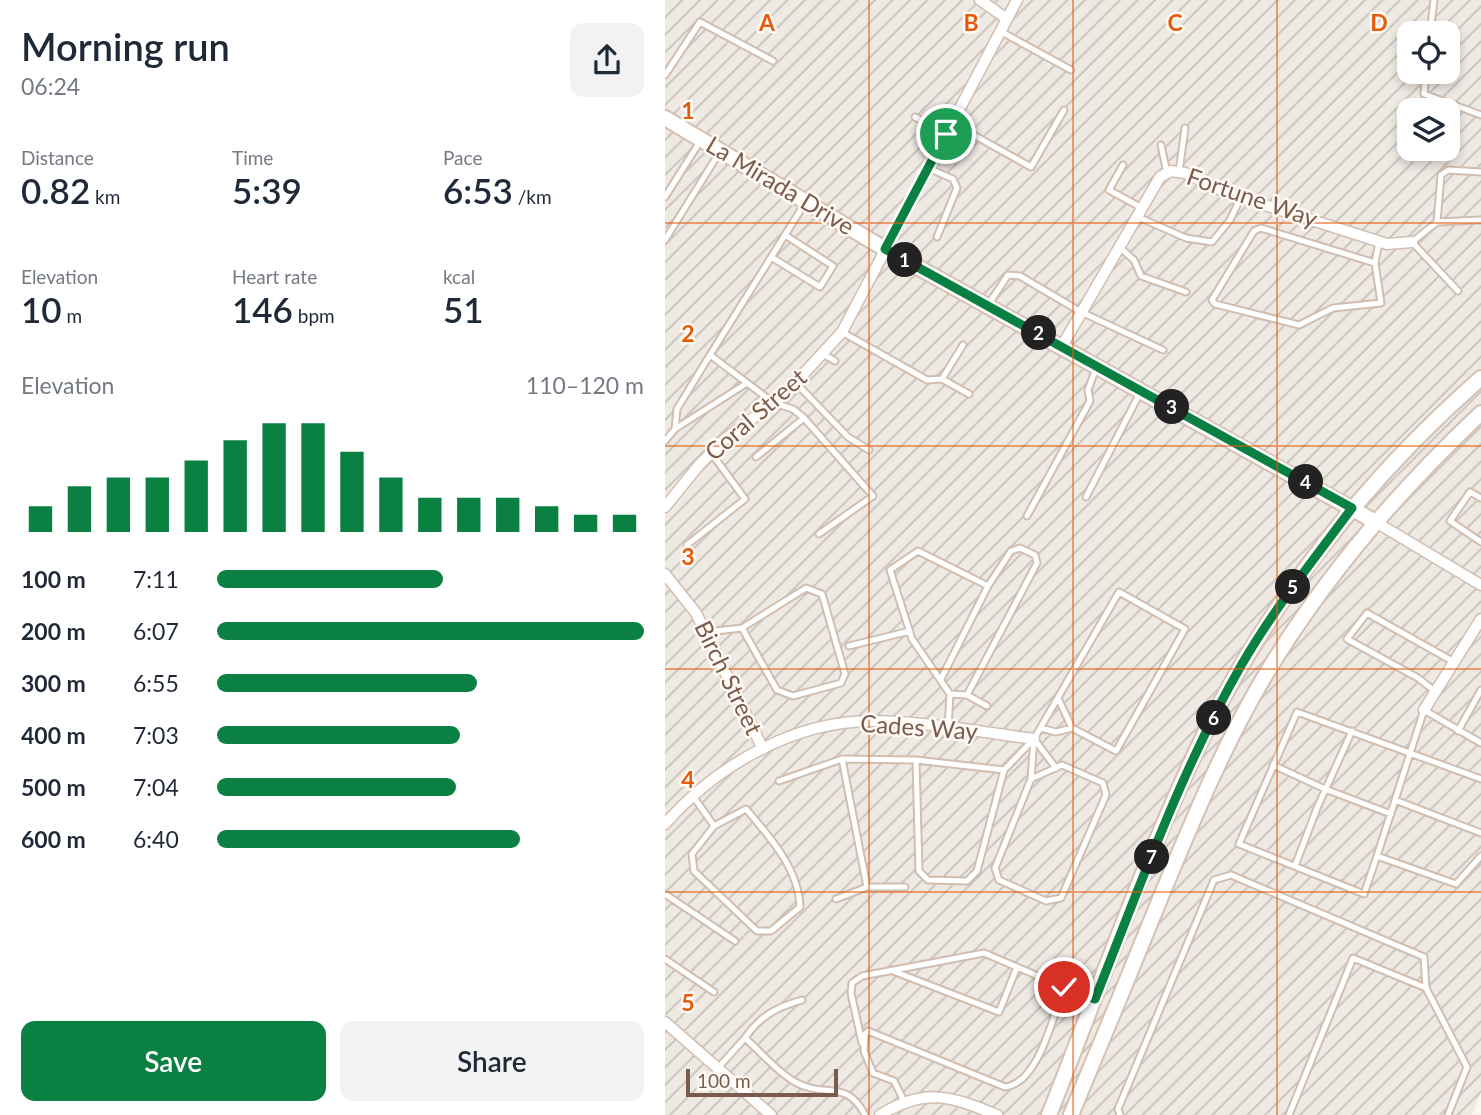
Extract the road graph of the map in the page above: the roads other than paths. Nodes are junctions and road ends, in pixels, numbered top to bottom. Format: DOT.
graph roads {
  1 [pos="980,0"];
  2 [pos="1017,0"];
  3 [pos="1434,0"];
  4 [pos="1007,19"];
  5 [pos="1431,21"];
  6 [pos="1000,31"];
  7 [pos="773,61"];
  8 [pos="1071,70"];
  9 [pos="665,75"];
  10 [pos="1425,84"];
  11 [pos="1065,110"];
  12 [pos="1481,115"];
  13 [pos="915,117"];
  14 [pos="665,118"];
  15 [pos="952,123"];
  16 [pos="1185,128"];
  17 [pos="946,134"];
  18 [pos="702,139"];
  19 [pos="1161,145"];
  20 [pos="720,150"];
  21 [pos="1123,165"];
  22 [pos="928,168"];
  23 [pos="1179,172"];
  24 [pos="1481,172"];
  25 [pos="1167,173"];
  26 [pos="665,197"];
  27 [pos="1241,197"];
  28 [pos="805,203"];
  29 [pos="1140,212"];
  30 [pos="1481,220"];
  31 [pos="1437,222"];
  32 [pos="785,235"];
  33 [pos="937,237"];
  34 [pos="665,240"];
  35 [pos="1379,242"];
  36 [pos="1412,242"];
  37 [pos="1119,247"];
  38 [pos="885,249"];
  39 [pos="771,257"];
  40 [pos="1375,263"];
  41 [pos="1458,291"];
  42 [pos="1186,292"];
  43 [pos="988,305"];
  44 [pos="1081,312"];
  45 [pos="842,332"];
  46 [pos="963,345"];
  47 [pos="1062,346"];
  48 [pos="1163,350"];
  49 [pos="823,354"];
  50 [pos="710,355"];
  51 [pos="835,361"];
  52 [pos="1097,365"];
  53 [pos="1481,378"];
  54 [pos="943,379"];
  55 [pos="747,383"];
  56 [pos="796,383"];
  57 [pos="1142,390"];
  58 [pos="969,394"];
  59 [pos="773,403"];
  60 [pos="1481,413"];
  61 [pos="804,418"];
  62 [pos="675,429"];
  63 [pos="665,441"];
  64 [pos="869,450"];
  65 [pos="712,453"];
  66 [pos="757,457"];
  67 [pos="1086,497"];
  68 [pos="1481,498"];
  69 [pos="665,507"];
  70 [pos="1352,508"];
  71 [pos="1027,516"];
  72 [pos="1374,521"];
  73 [pos="819,534"];
  74 [pos="1481,542"];
  75 [pos="687,545"];
  76 [pos="665,574"];
  77 [pos="1481,584"];
  78 [pos="988,586"];
  79 [pos="1481,619"];
  80 [pos="742,628"];
  81 [pos="909,631"];
  82 [pos="706,632"];
  83 [pos="849,646"];
  84 [pos="1454,662"];
  85 [pos="941,679"];
  86 [pos="1481,690"];
  87 [pos="1436,692"];
  88 [pos="950,694"];
  89 [pos="967,695"];
  90 [pos="1058,698"];
  91 [pos="986,706"];
  92 [pos="1424,710"];
  93 [pos="948,728"];
  94 [pos="1041,728"];
  95 [pos="1072,728"];
  96 [pos="1352,731"];
  97 [pos="1458,731"];
  98 [pos="1034,739"];
  99 [pos="1481,743"];
  100 [pos="763,749"];
  101 [pos="1411,751"];
  102 [pos="842,759"];
  103 [pos="916,760"];
  104 [pos="1273,765"];
  105 [pos="1056,768"];
  106 [pos="1005,770"];
  107 [pos="1031,779"];
  108 [pos="1481,779"];
  109 [pos="779,781"];
  110 [pos="1325,789"];
  111 [pos="693,796"];
  112 [pos="1395,800"];
  113 [pos="1391,814"];
  114 [pos="665,824"];
  115 [pos="714,826"];
  116 [pos="1481,833"];
  117 [pos="1377,856"];
  118 [pos="1481,856"];
  119 [pos="1295,866"];
  120 [pos="867,887"];
  121 [pos="905,887"];
  122 [pos="665,894"];
  123 [pos="836,899"];
  124 [pos="735,941"];
  125 [pos="665,960"];
  126 [pos="1017,967"];
  127 [pos="893,970"];
  128 [pos="1064,987"];
  129 [pos="1426,988"];
  130 [pos="714,992"];
  131 [pos="1095,999"];
  132 [pos="802,1000"];
  133 [pos="665,1022"];
  134 [pos="745,1038"];
  135 [pos="864,1051"];
  136 [pos="717,1069"];
  137 [pos="899,1107"];
  138 [pos="771,1115"];
  139 [pos="865,1115"];
  140 [pos="880,1115"];
  141 [pos="997,1115"];
  142 [pos="1049,1115"];
  143 [pos="1071,1115"];
  144 [pos="1120,1115"];
  145 [pos="1289,1115"];
  146 [pos="1448,1115"];
  1 -- 4 [label="street"];
  2 -- 4 [label="street, Coral Street"];
  3 -- 5 [label="lane"];
  4 -- 6 [label="street, Coral Street"];
  6 -- 8 [label="lane"];
  6 -- 15 [label="street, Coral Street"];
  7 -- 9 [label="lane"];
  10 -- 12 [label="lane"];
  11 -- 15 [label="lane"];
  13 -- 17 [label="lane"];
  14 -- 18 [label="main road, La Mirada Drive"];
  15 -- 17 [label="street, Coral Street"];
  16 -- 23 [label="lane"];
  17 -- 22 [label="street, Coral Street"];
  18 -- 20 [label="main road, La Mirada Drive"];
  18 -- 26 [label="lane"];
  19 -- 25 [label="lane"];
  20 -- 28 [label="main road, La Mirada Drive"];
  20 -- 34 [label="lane"];
  21 -- 29 [label="lane"];
  22 -- 33 [label="lane"];
  22 -- 38 [label="street, Coral Street"];
  23 -- 25 [label="street, Fortune Way"];
  23 -- 27 [label="street, Fortune Way"];
  24 -- 31 [label="lane"];
  25 -- 29 [label="street, Fortune Way"];
  27 -- 29 [label="lane"];
  27 -- 35 [label="street, Fortune Way"];
  28 -- 32 [label="lane"];
  28 -- 38 [label="main road, La Mirada Drive"];
  29 -- 37 [label="street, Fortune Way"];
  30 -- 31 [label="lane"];
  31 -- 36 [label="lane"];
  32 -- 39 [label="lane"];
  32 -- 39 [label="lane"];
  35 -- 36 [label="street, Fortune Way"];
  35 -- 40 [label="lane"];
  36 -- 41 [label="lane"];
  37 -- 42 [label="lane"];
  37 -- 44 [label="street, Fortune Way"];
  38 -- 43 [label="main road, La Mirada Drive"];
  38 -- 45 [label="street, Coral Street"];
  39 -- 50 [label="lane"];
  40 -- 40 [label="lane"];
  43 -- 44 [label="lane"];
  43 -- 47 [label="main road, La Mirada Drive"];
  44 -- 47 [label="street, Fortune Way"];
  44 -- 48 [label="lane"];
  45 -- 49 [label="street, Coral Street"];
  45 -- 54 [label="lane"];
  46 -- 54 [label="lane"];
  47 -- 52 [label="main road, La Mirada Drive"];
  49 -- 51 [label="lane"];
  49 -- 56 [label="street, Coral Street"];
  50 -- 55 [label="lane"];
  50 -- 62 [label="lane"];
  52 -- 57 [label="main road, La Mirada Drive"];
  52 -- 71 [label="lane"];
  53 -- 70 [label="main road"];
  54 -- 58 [label="lane"];
  55 -- 59 [label="lane"];
  55 -- 62 [label="lane"];
  56 -- 59 [label="street, Coral Street"];
  56 -- 64 [label="lane"];
  57 -- 67 [label="lane"];
  57 -- 70 [label="main road, La Mirada Drive"];
  59 -- 61 [label="lane"];
  59 -- 65 [label="street, Coral Street"];
  60 -- 72 [label="main road"];
  61 -- 66 [label="lane"];
  61 -- 73 [label="lane"];
  62 -- 63 [label="lane"];
  65 -- 69 [label="street, Coral Street"];
  65 -- 75 [label="lane"];
  68 -- 74 [label="lane"];
  70 -- 72 [label="main road, La Mirada Drive"];
  70 -- 131 [label="main road"];
  72 -- 77 [label="street, La Mirada Drive"];
  72 -- 143 [label="main road"];
  76 -- 82 [label="street, Birch Street"];
  78 -- 81 [label="lane"];
  78 -- 85 [label="lane"];
  78 -- 89 [label="lane"];
  79 -- 84 [label="street"];
  80 -- 80 [label="lane"];
  80 -- 82 [label="lane"];
  81 -- 83 [label="lane"];
  81 -- 85 [label="lane"];
  82 -- 100 [label="street, Birch Street"];
  84 -- 87 [label="street"];
  84 -- 87 [label="lane"];
  85 -- 88 [label="lane"];
  86 -- 97 [label="lane"];
  87 -- 92 [label="street"];
  88 -- 89 [label="lane"];
  88 -- 93 [label="lane"];
  89 -- 91 [label="lane"];
  90 -- 94 [label="lane"];
  90 -- 95 [label="lane"];
  90 -- 95 [label="lane"];
  92 -- 97 [label="lane"];
  92 -- 101 [label="lane"];
  93 -- 98 [label="street, Cades Way"];
  93 -- 100 [label="street, Cades Way"];
  94 -- 95 [label="lane"];
  94 -- 98 [label="lane"];
  96 -- 101 [label="lane"];
  96 -- 104 [label="lane"];
  96 -- 110 [label="lane"];
  97 -- 99 [label="lane"];
  98 -- 105 [label="lane"];
  98 -- 106 [label="lane"];
  98 -- 107 [label="lane"];
  100 -- 111 [label="street, Cades Way"];
  101 -- 108 [label="lane"];
  101 -- 112 [label="lane"];
  102 -- 103 [label="lane"];
  102 -- 109 [label="lane"];
  102 -- 120 [label="lane"];
  103 -- 106 [label="lane"];
  103 -- 106 [label="lane"];
  104 -- 110 [label="lane"];
  104 -- 119 [label="lane"];
  105 -- 107 [label="lane"];
  105 -- 107 [label="lane"];
  110 -- 113 [label="lane"];
  110 -- 119 [label="lane"];
  111 -- 114 [label="street, Cades Way"];
  111 -- 115 [label="lane"];
  112 -- 113 [label="lane"];
  112 -- 116 [label="lane"];
  113 -- 117 [label="lane"];
  115 -- 115 [label="lane"];
  117 -- 118 [label="lane"];
  117 -- 119 [label="lane"];
  120 -- 121 [label="lane"];
  120 -- 123 [label="lane"];
  122 -- 124 [label="lane"];
  125 -- 130 [label="lane"];
  126 -- 127 [label="lane"];
  126 -- 127 [label="lane"];
  126 -- 128 [label="lane"];
  127 -- 135 [label="lane"];
  128 -- 131 [label="lane"];
  128 -- 135 [label="lane"];
  129 -- 144 [label="lane"];
  129 -- 145 [label="lane"];
  129 -- 146 [label="lane"];
  131 -- 142 [label="main road"];
  132 -- 134 [label="lane"];
  133 -- 136 [label="street"];
  134 -- 136 [label="lane"];
  134 -- 139 [label="lane"];
  135 -- 137 [label="lane"];
  136 -- 138 [label="street"];
  137 -- 140 [label="street"];
  137 -- 141 [label="street"];
}
